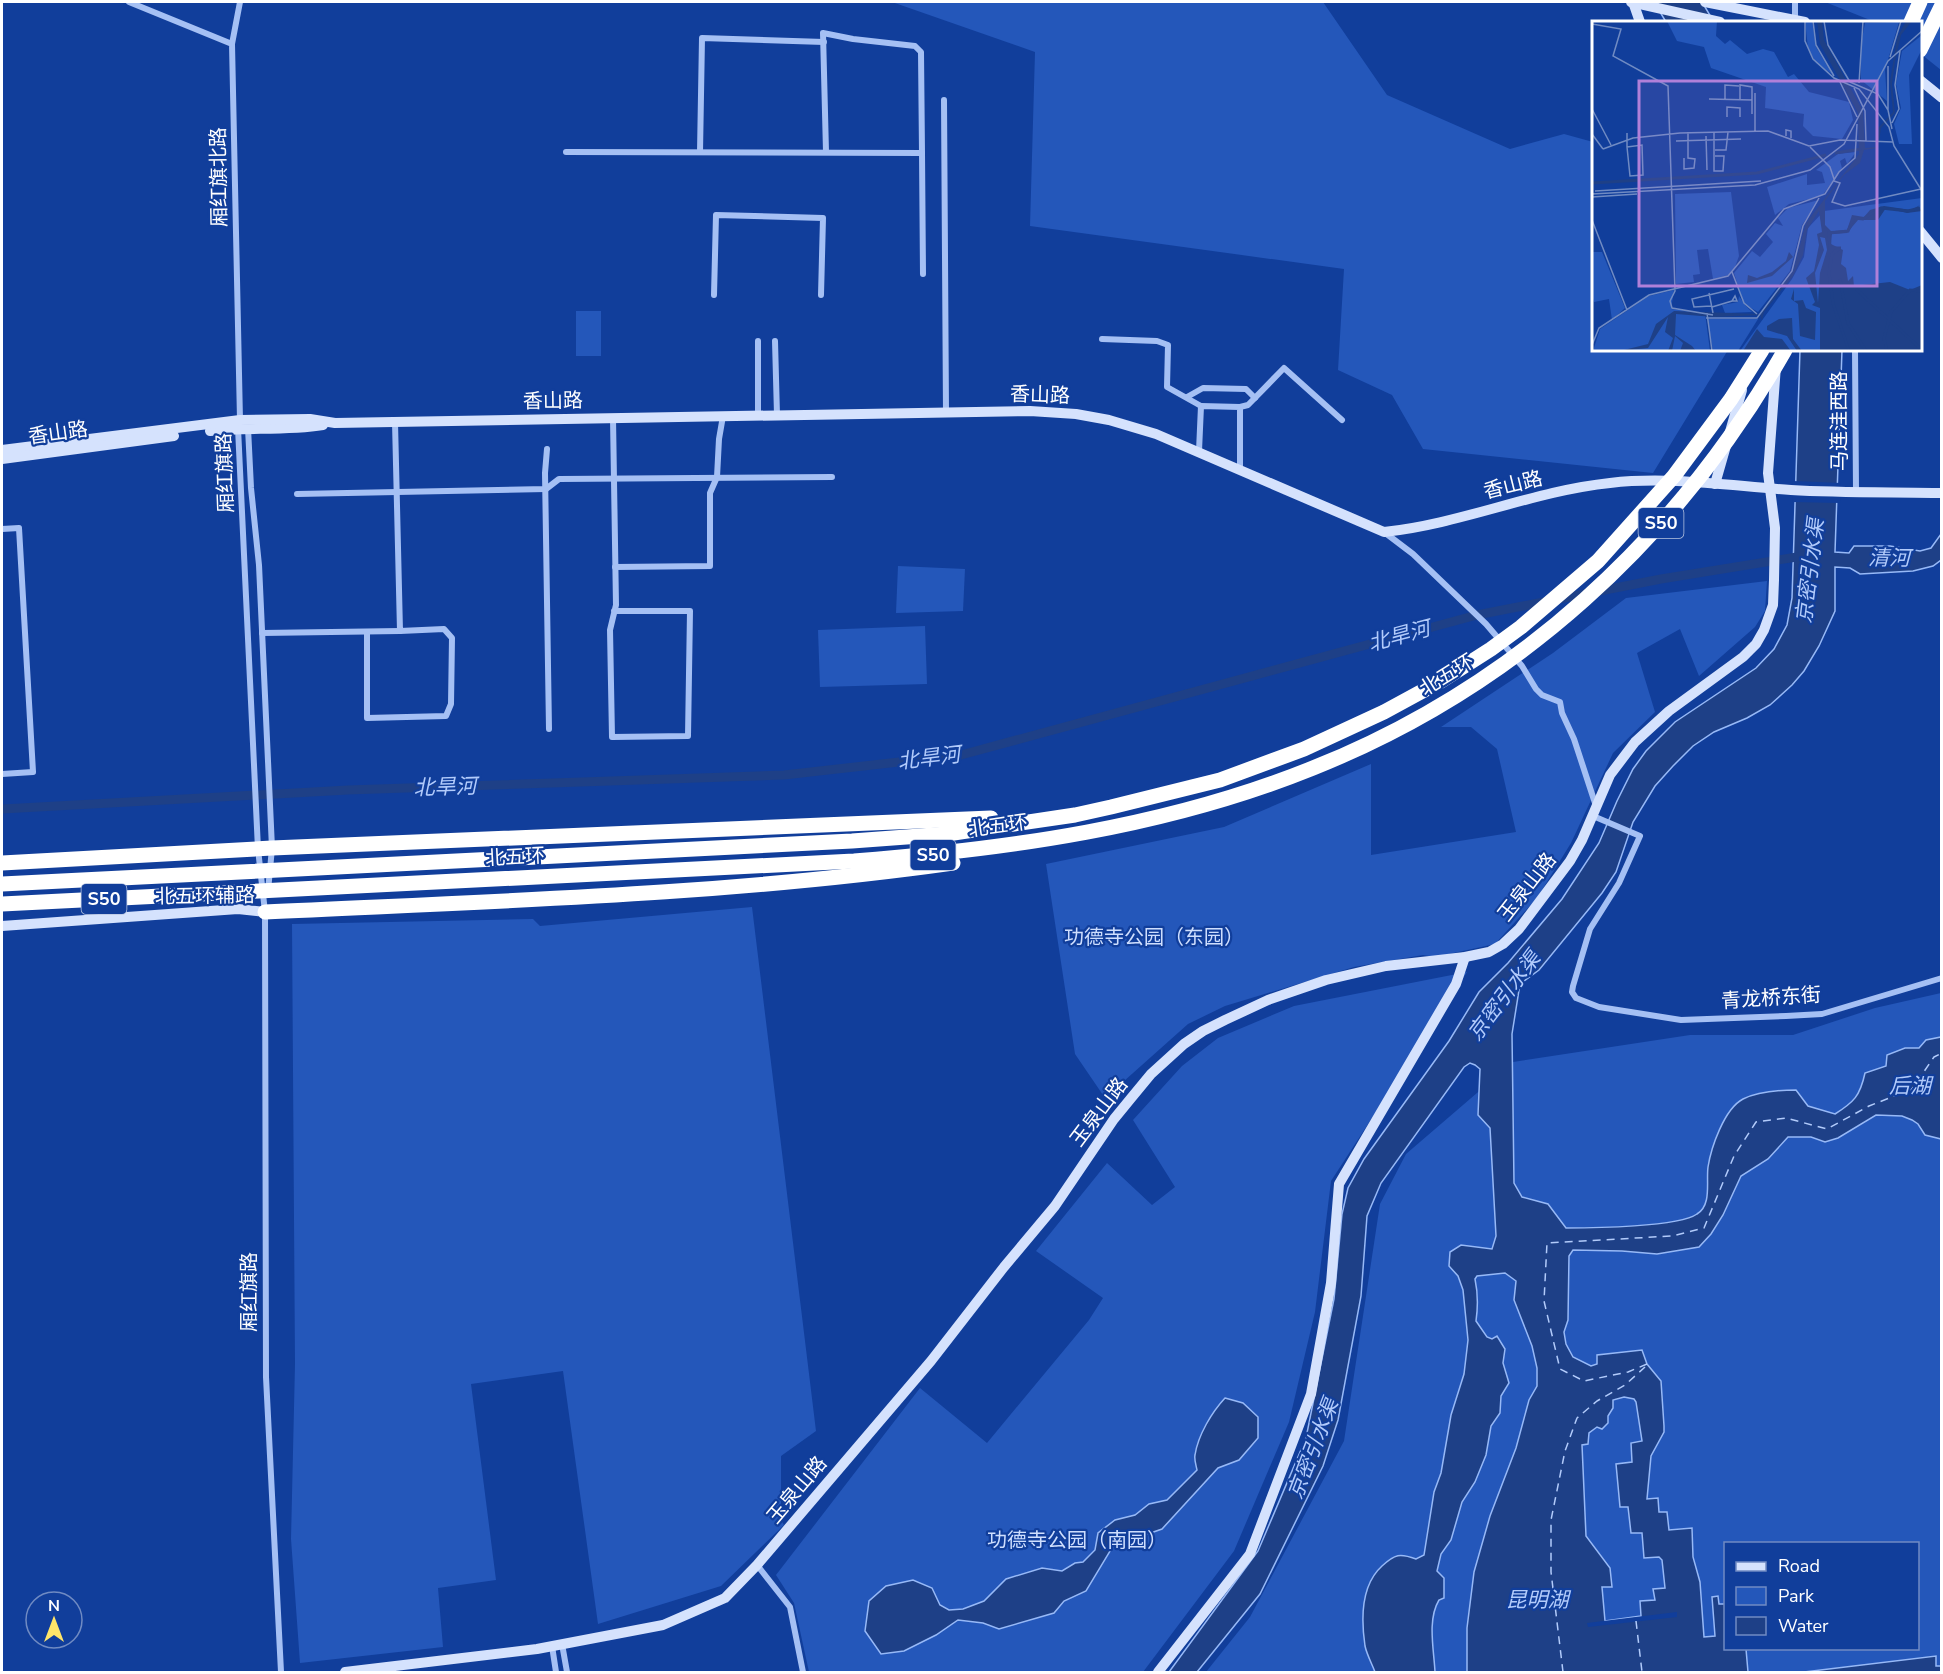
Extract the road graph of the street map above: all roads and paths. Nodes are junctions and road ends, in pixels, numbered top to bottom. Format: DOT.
graph roads {
  1 [pos="129,2"];
  2 [pos="240,2"];
  3 [pos="1633,2"];
  4 [pos="1706,2"];
  5 [pos="1795,2"];
  6 [pos="1920,2"];
  7 [pos="1722,4"];
  8 [pos="1941,5"];
  9 [pos="1640,21"];
  10 [pos="1715,21"];
  11 [pos="1800,21"];
  12 [pos="1911,21"];
  13 [pos="824,42"];
  14 [pos="232,44"];
  15 [pos="1922,46"];
  16 [pos="1922,82"];
  17 [pos="1941,98"];
  18 [pos="944,100"];
  19 [pos="566,152"];
  20 [pos="700,152"];
  21 [pos="825,152"];
  22 [pos="922,153"];
  23 [pos="1922,234"];
  24 [pos="1941,258"];
  25 [pos="923,274"];
  26 [pos="714,295"];
  27 [pos="821,296"];
  28 [pos="1102,339"];
  29 [pos="758,341"];
  30 [pos="775,341"];
  31 [pos="1754,351"];
  32 [pos="1761,351"];
  33 [pos="1777,351"];
  34 [pos="1784,351"];
  35 [pos="1855,351"];
  36 [pos="1187,397"];
  37 [pos="1255,398"];
  38 [pos="1201,405"];
  39 [pos="1240,407"];
  40 [pos="946,413"];
  41 [pos="777,415"];
  42 [pos="723,416"];
  43 [pos="758,416"];
  44 [pos="613,418"];
  45 [pos="1342,420"];
  46 [pos="395,422"];
  47 [pos="242,425"];
  48 [pos="547,449"];
  49 [pos="2,450"];
  50 [pos="1199,451"];
  51 [pos="2,459"];
  52 [pos="1240,469"];
  53 [pos="614,477"];
  54 [pos="717,477"];
  55 [pos="832,477"];
  56 [pos="1715,483"];
  57 [pos="1770,488"];
  58 [pos="546,489"];
  59 [pos="1856,491"];
  60 [pos="397,492"];
  61 [pos="1941,493"];
  62 [pos="297,494"];
  63 [pos="2,529"];
  64 [pos="1384,532"];
  65 [pos="615,567"];
  66 [pos="614,611"];
  67 [pos="400,631"];
  68 [pos="367,632"];
  69 [pos="262,633"];
  70 [pos="549,729"];
  71 [pos="2,774"];
  72 [pos="1595,803"];
  73 [pos="1075,815"];
  74 [pos="1593,816"];
  75 [pos="1061,837"];
  76 [pos="265,849"];
  77 [pos="2,863"];
  78 [pos="2,884"];
  79 [pos="2,904"];
  80 [pos="265,912"];
  81 [pos="2,926"];
  82 [pos="1466,957"];
  83 [pos="1941,978"];
  84 [pos="757,1565"];
  85 [pos="557,1645"];
  86 [pos="281,1672"];
  87 [pos="345,1672"];
  88 [pos="556,1672"];
  89 [pos="567,1672"];
  90 [pos="803,1672"];
  91 [pos="1158,1672"];
  1 -- 14 [label="street"];
  2 -- 14 [label="street"];
  3 -- 9 [label="street"];
  3 -- 10 [label="street"];
  4 -- 7 [label="street"];
  5 -- 11 [label="street"];
  6 -- 12 [label="highway"];
  7 -- 11 [label="street"];
  8 -- 15 [label="highway"];
  13 -- 20 [label="street"];
  13 -- 21 [label="street"];
  13 -- 22 [label="street"];
  14 -- 47 [label="street, 厢红旗北路"];
  16 -- 17 [label="street"];
  18 -- 40 [label="street"];
  19 -- 20 [label="street"];
  20 -- 21 [label="street"];
  21 -- 22 [label="street"];
  22 -- 25 [label="street"];
  23 -- 24 [label="street"];
  26 -- 27 [label="street"];
  28 -- 36 [label="street"];
  29 -- 43 [label="street"];
  30 -- 41 [label="street"];
  31 -- 56 [label="street"];
  32 -- 73 [label="highway, 北五环 / S50"];
  33 -- 57 [label="street, 玉泉山路"];
  34 -- 75 [label="highway, 北五环 / S50"];
  35 -- 59 [label="street, 马连洼西路"];
  36 -- 37 [label="street"];
  36 -- 38 [label="street"];
  37 -- 39 [label="street"];
  37 -- 45 [label="street"];
  38 -- 39 [label="street"];
  38 -- 50 [label="street"];
  39 -- 52 [label="street"];
  40 -- 41 [label="street, 香山路"];
  40 -- 50 [label="street, 香山路"];
  41 -- 43 [label="street, 香山路"];
  42 -- 43 [label="street, 香山路"];
  42 -- 44 [label="street, 香山路"];
  42 -- 54 [label="street"];
  44 -- 46 [label="street, 香山路"];
  44 -- 53 [label="street"];
  46 -- 47 [label="street, 香山路"];
  46 -- 60 [label="street"];
  47 -- 49 [label="street, 香山路"];
  47 -- 51 [label="street, 香山路"];
  47 -- 69 [label="street, 厢红旗路"];
  47 -- 76 [label="street, 厢红旗路"];
  48 -- 58 [label="street"];
  50 -- 52 [label="street, 香山路"];
  52 -- 64 [label="street, 香山路"];
  53 -- 54 [label="street"];
  53 -- 58 [label="street"];
  53 -- 65 [label="street"];
  54 -- 55 [label="street"];
  54 -- 65 [label="street"];
  56 -- 57 [label="street, 香山路"];
  56 -- 64 [label="street, 香山路"];
  57 -- 59 [label="street"];
  57 -- 74 [label="street, 玉泉山路"];
  58 -- 60 [label="street"];
  58 -- 70 [label="street"];
  59 -- 61 [label="street"];
  60 -- 62 [label="street"];
  60 -- 67 [label="street"];
  63 -- 71 [label="street"];
  64 -- 72 [label="street"];
  65 -- 66 [label="street"];
  66 -- 66 [label="street"];
  67 -- 68 [label="street"];
  67 -- 68 [label="street"];
  68 -- 69 [label="street"];
  69 -- 76 [label="street, 厢红旗路"];
  73 -- 76 [label="highway"];
  73 -- 78 [label="highway, 北五环 / S50"];
  74 -- 82 [label="street, 玉泉山路"];
  74 -- 83 [label="street, 青龙桥东街"];
  75 -- 79 [label="highway, 北五环 / S50"];
  75 -- 80 [label="highway"];
  76 -- 77 [label="highway"];
  76 -- 80 [label="street, 厢红旗路"];
  76 -- 80 [label="street, 厢红旗路"];
  80 -- 81 [label="street, 北五环辅路"];
  80 -- 86 [label="street, 厢红旗路"];
  82 -- 84 [label="street, 玉泉山路"];
  82 -- 91 [label="street"];
  84 -- 85 [label="street, 玉泉山路"];
  84 -- 90 [label="street"];
  85 -- 87 [label="street, 玉泉山路"];
  85 -- 88 [label="street"];
  85 -- 89 [label="street"];
}
